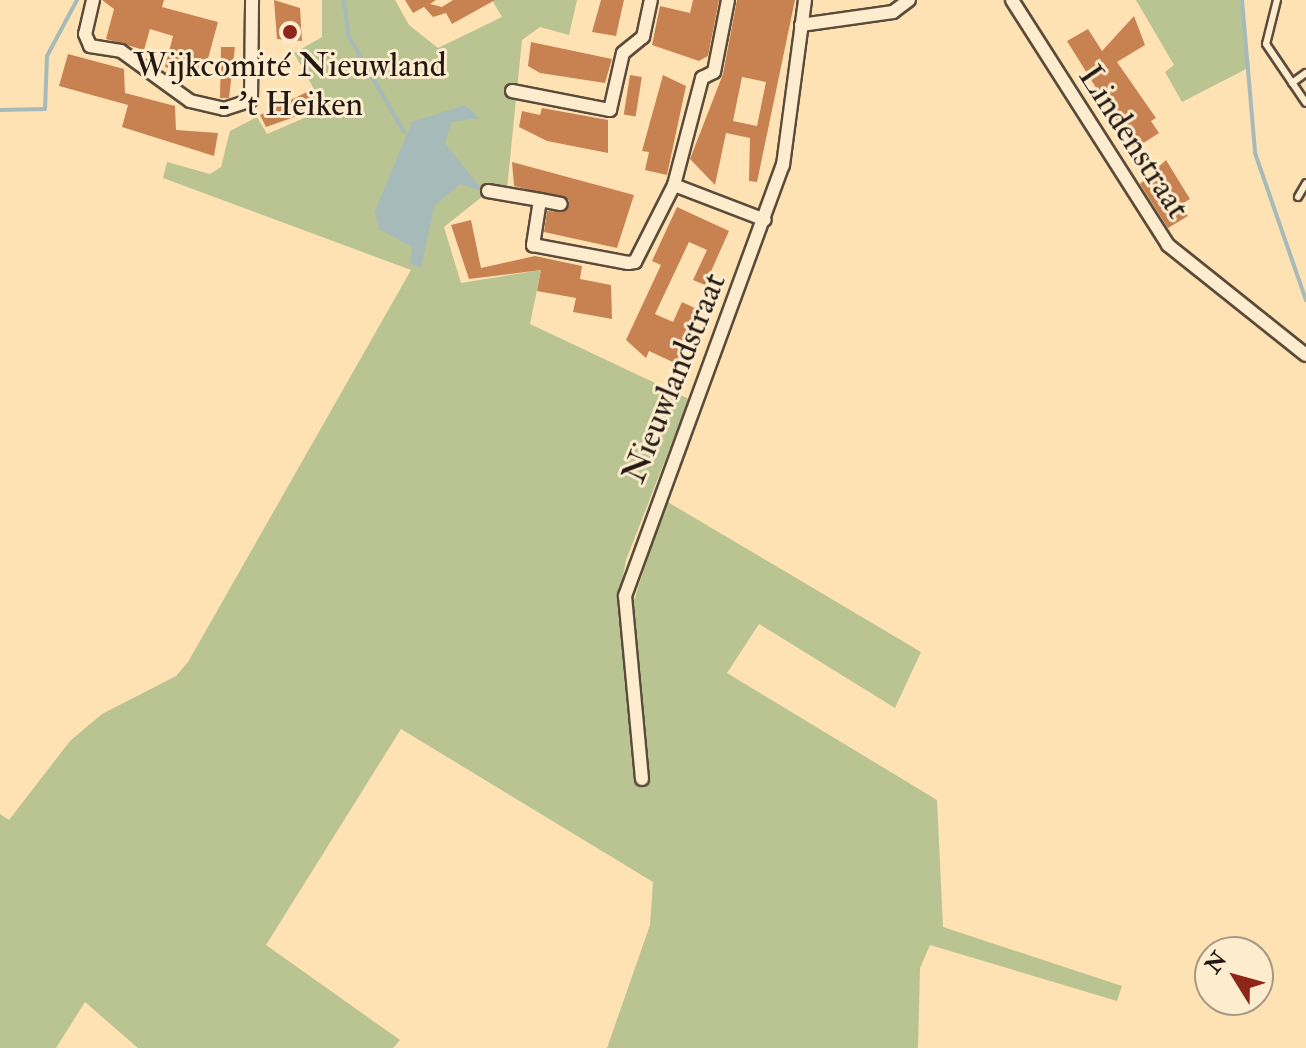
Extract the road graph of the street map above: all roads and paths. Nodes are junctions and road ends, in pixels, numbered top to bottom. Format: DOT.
graph roads {
  1 [pos="93,0"];
  2 [pos="252,0"];
  3 [pos="651,0"];
  4 [pos="728,0"];
  5 [pos="805,0"];
  6 [pos="909,0"];
  7 [pos="1012,0"];
  8 [pos="1277,0"];
  9 [pos="801,25"];
  10 [pos="1306,73"];
  11 [pos="1292,83"];
  12 [pos="512,91"];
  13 [pos="1306,103"];
  14 [pos="1306,183"];
  15 [pos="674,185"];
  16 [pos="488,191"];
  17 [pos="1298,197"];
  18 [pos="540,200"];
  19 [pos="561,204"];
  20 [pos="765,220"];
  21 [pos="1306,355"];
  22 [pos="642,779"];
  1 -- 2 [label="street"];
  3 -- 12 [label="street"];
  4 -- 15 [label="street"];
  5 -- 9 [label="street, Nieuwlandstraat"];
  6 -- 9 [label="street"];
  7 -- 21 [label="street, Lindenstraat"];
  8 -- 11 [label="lane"];
  9 -- 20 [label="street, Nieuwlandstraat"];
  10 -- 11 [label="lane"];
  11 -- 13 [label="lane"];
  14 -- 17 [label="lane"];
  15 -- 18 [label="street"];
  15 -- 20 [label="street"];
  16 -- 18 [label="street"];
  18 -- 19 [label="street"];
  20 -- 22 [label="street, Nieuwlandstraat"];
}
